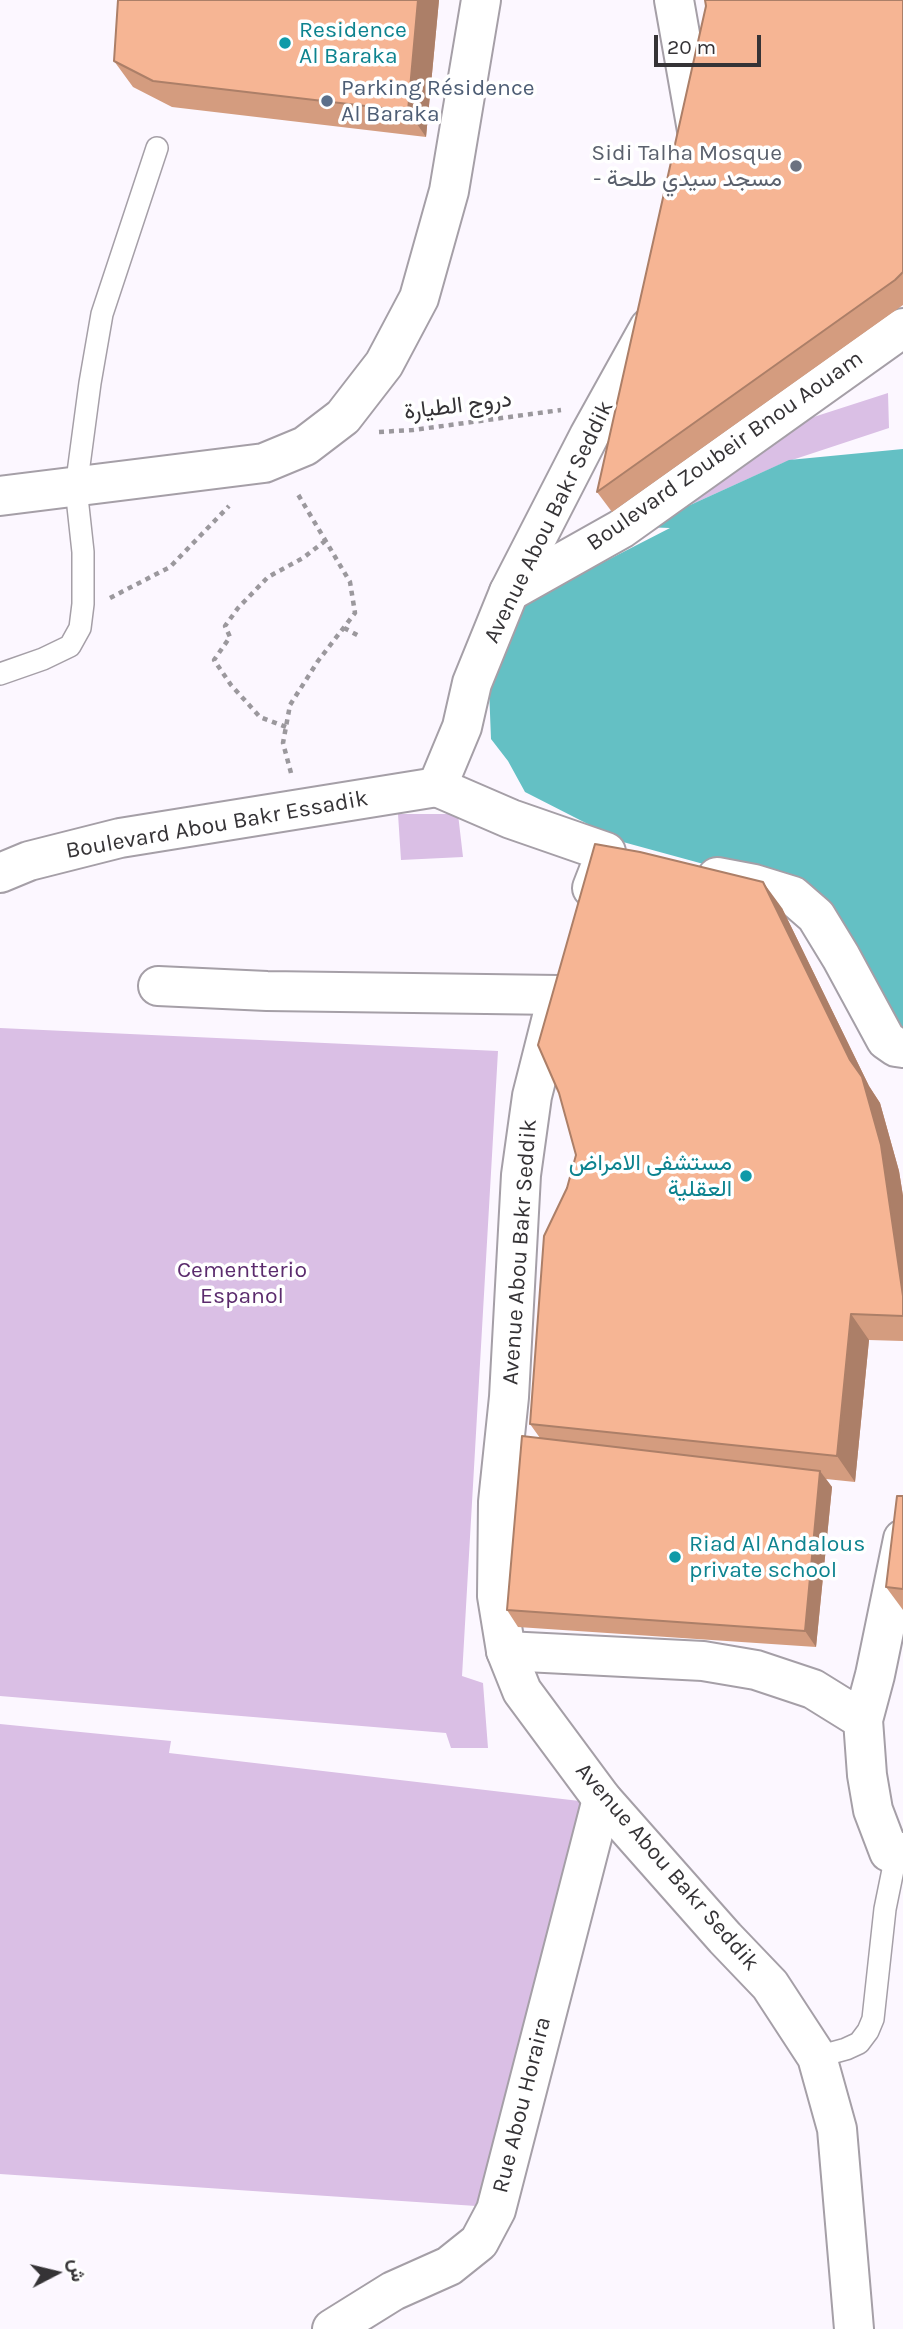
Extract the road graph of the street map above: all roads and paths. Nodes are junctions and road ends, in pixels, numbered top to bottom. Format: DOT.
graph roads {
  1 [pos="481,0"];
  2 [pos="674,0"];
  3 [pos="158,148"];
  4 [pos="702,167"];
  5 [pos="669,293"];
  6 [pos="903,328"];
  7 [pos="903,356"];
  8 [pos="806,397"];
  9 [pos="593,429"];
  10 [pos="323,432"];
  11 [pos="277,457"];
  12 [pos="76,488"];
  13 [pos="0,496"];
  14 [pos="232,503"];
  15 [pos="325,541"];
  16 [pos="509,592"];
  17 [pos="83,604"];
  18 [pos="344,628"];
  19 [pos="359,636"];
  20 [pos="0,674"];
  21 [pos="286,727"];
  22 [pos="437,787"];
  23 [pos="301,808"];
  24 [pos="690,871"];
  25 [pos="0,873"];
  26 [pos="583,916"];
  27 [pos="158,986"];
  28 [pos="903,1048"];
  29 [pos="903,1539"];
  30 [pos="893,1639"];
  31 [pos="506,1651"];
  32 [pos="863,1720"];
  33 [pos="602,1799"];
  34 [pos="900,1854"];
  35 [pos="817,2057"];
  36 [pos="332,2329"];
  37 [pos="854,2329"];
  1 -- 10 [label="street"];
  2 -- 4 [label="street"];
  3 -- 12 [label="lane"];
  5 -- 9 [label="street, Avenue Abou Bakr Seddik"];
  6 -- 8 [label="street, Boulevard Zoubeir Bnou Aouam"];
  7 -- 8 [label="street"];
  8 -- 16 [label="street, Boulevard Zoubeir Bnou Aouam"];
  9 -- 10 [label="path, دروج الطيارة"];
  9 -- 16 [label="street, Avenue Abou Bakr Seddik"];
  10 -- 11 [label="street"];
  11 -- 12 [label="street"];
  11 -- 15 [label="path"];
  12 -- 13 [label="street"];
  12 -- 17 [label="lane"];
  14 -- 17 [label="path"];
  15 -- 18 [label="path"];
  15 -- 21 [label="path"];
  16 -- 22 [label="street, Avenue Abou Bakr Seddik"];
  17 -- 20 [label="lane"];
  18 -- 19 [label="path"];
  18 -- 21 [label="path"];
  21 -- 23 [label="path"];
  22 -- 23 [label="street, Boulevard Abou Bakr Essadik"];
  22 -- 26 [label="street"];
  23 -- 25 [label="street, Boulevard Abou Bakr Essadik"];
  24 -- 28 [label="street"];
  27 -- 31 [label="street, Avenue Abou Bakr Seddik"];
  29 -- 30 [label="street"];
  30 -- 32 [label="street"];
  31 -- 32 [label="street"];
  31 -- 33 [label="street, Avenue Abou Bakr Seddik"];
  32 -- 34 [label="street"];
  33 -- 35 [label="street, Avenue Abou Bakr Seddik"];
  33 -- 36 [label="street, Rue Abou Horaira"];
  34 -- 35 [label="lane"];
  35 -- 37 [label="street, Avenue Abou Bakr Seddik"];
}
